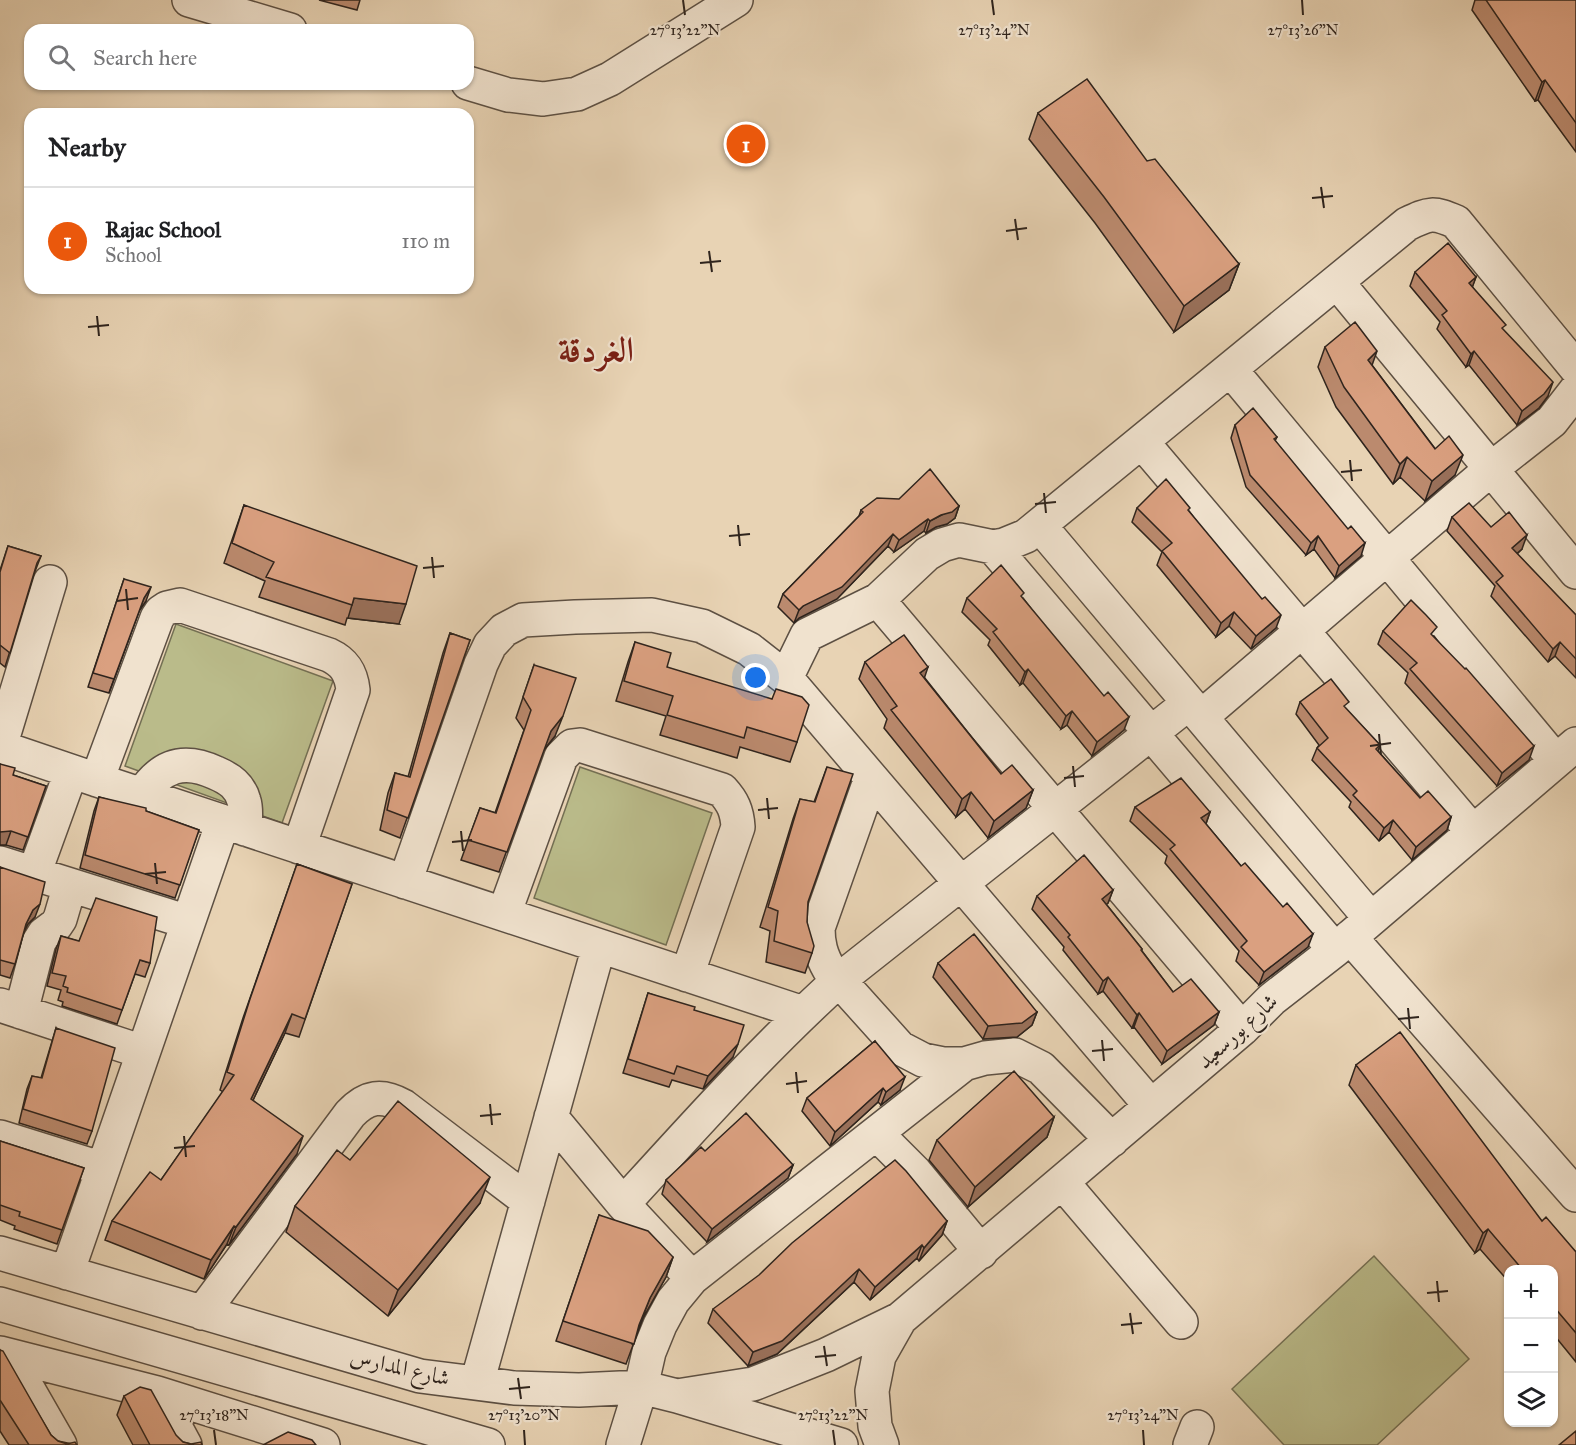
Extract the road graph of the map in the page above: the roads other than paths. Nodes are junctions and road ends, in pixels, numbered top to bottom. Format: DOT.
graph roads {
  1 [pos="189,0"];
  2 [pos="736,0"];
  3 [pos="270,24"];
  4 [pos="474,85"];
  5 [pos="1337,282"];
  6 [pos="1576,368"];
  7 [pos="1230,369"];
  8 [pos="1576,390"];
  9 [pos="1142,442"];
  10 [pos="1491,469"];
  11 [pos="1040,525"];
  12 [pos="993,547"];
  13 [pos="1387,557"];
  14 [pos="1576,572"];
  15 [pos="50,582"];
  16 [pos="878,600"];
  17 [pos="1302,630"];
  18 [pos="786,678"];
  19 [pos="1195,710"];
  20 [pos="1151,733"];
  21 [pos="0,747"];
  22 [pos="1566,753"];
  23 [pos="84,776"];
  24 [pos="871,778"];
  25 [pos="142,795"];
  26 [pos="1056,809"];
  27 [pos="234,826"];
  28 [pos="1473,832"];
  29 [pos="299,847"];
  30 [pos="0,864"];
  31 [pos="34,874"];
  32 [pos="405,882"];
  33 [pos="961,883"];
  34 [pos="70,885"];
  35 [pos="504,914"];
  36 [pos="188,922"];
  37 [pos="1352,935"];
  38 [pos="599,946"];
  39 [pos="687,975"];
  40 [pos="839,980"];
  41 [pos="10,1008"];
  42 [pos="803,1013"];
  43 [pos="1242,1029"];
  44 [pos="143,1052"];
  45 [pos="964,1064"];
  46 [pos="1151,1106"];
  47 [pos="551,1117"];
  48 [pos="877,1134"];
  49 [pos="0,1137"];
  50 [pos="1112,1140"];
  51 [pos="103,1169"];
  52 [pos="1062,1182"];
  53 [pos="1576,1195"];
  54 [pos="528,1201"];
  55 [pos="623,1204"];
  56 [pos="981,1252"];
  57 [pos="0,1253"];
  58 [pos="67,1273"];
  59 [pos="692,1278"];
  60 [pos="0,1304"];
  61 [pos="202,1313"];
  62 [pos="900,1319"];
  63 [pos="1181,1322"];
  64 [pos="4,1355"];
  65 [pos="477,1383"];
  66 [pos="641,1387"];
  67 [pos="157,1393"];
  68 [pos="677,1396"];
  69 [pos="60,1445"];
  70 [pos="185,1445"];
  71 [pos="320,1445"];
  72 [pos="488,1445"];
  73 [pos="622,1445"];
  74 [pos="841,1445"];
  75 [pos="882,1445"];
  1 -- 3 [label="street"];
  2 -- 4 [label="street"];
  5 -- 6 [label="street"];
  5 -- 7 [label="street"];
  5 -- 10 [label="street"];
  7 -- 9 [label="street"];
  7 -- 13 [label="street"];
  8 -- 10 [label="street"];
  9 -- 11 [label="street"];
  9 -- 17 [label="street"];
  10 -- 13 [label="street"];
  10 -- 14 [label="street"];
  11 -- 12 [label="street"];
  11 -- 19 [label="street"];
  12 -- 16 [label="street"];
  12 -- 20 [label="street"];
  13 -- 17 [label="street"];
  13 -- 22 [label="street"];
  15 -- 21 [label="street"];
  16 -- 18 [label="street"];
  16 -- 26 [label="street"];
  17 -- 19 [label="street"];
  17 -- 28 [label="street"];
  18 -- 24 [label="street"];
  18 -- 32 [label="street"];
  19 -- 20 [label="street"];
  19 -- 37 [label="street"];
  20 -- 26 [label="street"];
  20 -- 37 [label="street"];
  21 -- 23 [label="street"];
  22 -- 28 [label="street, شارع بورسعيد"];
  23 -- 25 [label="street"];
  23 -- 29 [label="street"];
  23 -- 31 [label="street"];
  24 -- 33 [label="street"];
  24 -- 40 [label="street"];
  25 -- 27 [label="street"];
  25 -- 27 [label="street"];
  26 -- 33 [label="street"];
  26 -- 43 [label="street"];
  27 -- 29 [label="street"];
  27 -- 36 [label="street"];
  28 -- 37 [label="street, شارع بورسعيد"];
  29 -- 32 [label="street"];
  30 -- 31 [label="street"];
  31 -- 34 [label="street"];
  32 -- 35 [label="street"];
  33 -- 40 [label="street"];
  33 -- 46 [label="street"];
  34 -- 36 [label="street"];
  34 -- 41 [label="street"];
  35 -- 38 [label="street"];
  35 -- 39 [label="street"];
  36 -- 44 [label="street"];
  37 -- 43 [label="street, شارع بورسعيد"];
  37 -- 53 [label="street"];
  38 -- 39 [label="street"];
  38 -- 47 [label="street"];
  39 -- 42 [label="street"];
  40 -- 42 [label="street"];
  40 -- 45 [label="street"];
  41 -- 44 [label="street"];
  42 -- 55 [label="street"];
  43 -- 46 [label="street, شارع بورسعيد"];
  44 -- 51 [label="street"];
  45 -- 48 [label="street"];
  45 -- 50 [label="street"];
  46 -- 50 [label="street, شارع بورسعيد"];
  47 -- 54 [label="street"];
  47 -- 55 [label="street"];
  48 -- 56 [label="street"];
  48 -- 59 [label="street"];
  49 -- 51 [label="street"];
  50 -- 52 [label="street, شارع بورسعيد"];
  51 -- 58 [label="street"];
  52 -- 56 [label="street, شارع بورسعيد"];
  52 -- 63 [label="street"];
  54 -- 61 [label="street"];
  54 -- 65 [label="street"];
  55 -- 59 [label="street"];
  56 -- 62 [label="street, شارع بورسعيد"];
  57 -- 58 [label="street, شارع المدارس"];
  58 -- 61 [label="street, شارع المدارس"];
  59 -- 66 [label="street"];
  60 -- 72 [label="street"];
  61 -- 65 [label="street, شارع المدارس"];
  62 -- 68 [label="street, شارع بورسعيد"];
  62 -- 75 [label="street, شارع بورسعيد"];
  64 -- 67 [label="street"];
  64 -- 69 [label="street"];
  65 -- 66 [label="street, شارع المدارس"];
  66 -- 68 [label="street, شارع المدارس"];
  66 -- 73 [label="street"];
  67 -- 70 [label="street"];
  67 -- 71 [label="street"];
  68 -- 74 [label="street, شارع المدارس"];
}
